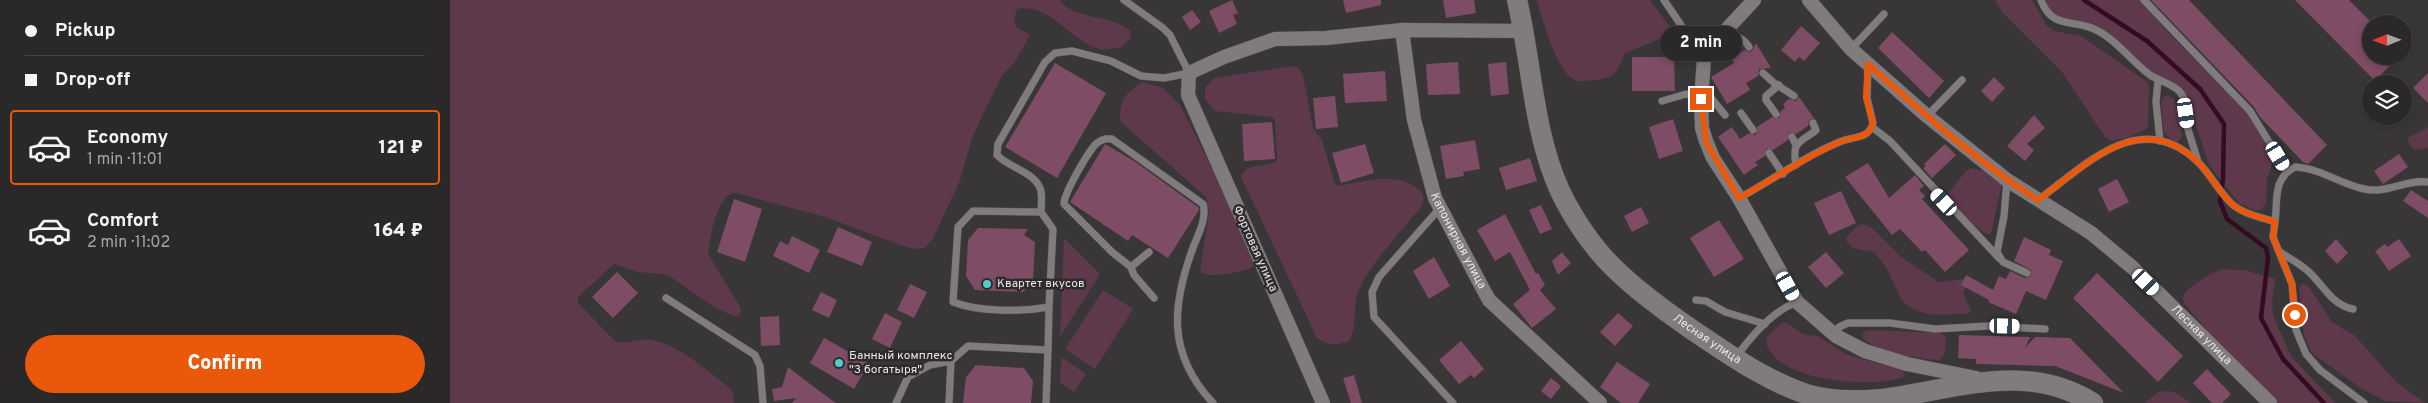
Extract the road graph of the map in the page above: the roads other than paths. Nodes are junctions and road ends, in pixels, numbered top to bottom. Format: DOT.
graph roads {
  1 [pos="1124,0"];
  2 [pos="1517,0"];
  3 [pos="1664,0"];
  4 [pos="1754,0"];
  5 [pos="1809,0"];
  6 [pos="2041,0"];
  7 [pos="2144,0"];
  8 [pos="1884,14"];
  9 [pos="1402,30"];
  10 [pos="1525,30"];
  11 [pos="1721,36"];
  12 [pos="1749,47"];
  13 [pos="1851,49"];
  14 [pos="1704,59"];
  15 [pos="1868,64"];
  16 [pos="1189,73"];
  17 [pos="1763,73"];
  18 [pos="1962,80"];
  19 [pos="2158,80"];
  20 [pos="1779,85"];
  21 [pos="1701,93"];
  22 [pos="1794,96"];
  23 [pos="1662,101"];
  24 [pos="1742,113"];
  25 [pos="1776,114"];
  26 [pos="1725,115"];
  27 [pos="1927,116"];
  28 [pos="1813,123"];
  29 [pos="1872,128"];
  30 [pos="1753,130"];
  31 [pos="1792,137"];
  32 [pos="2160,141"];
  33 [pos="1796,144"];
  34 [pos="1768,153"];
  35 [pos="2198,162"];
  36 [pos="1796,165"];
  37 [pos="2287,171"];
  38 [pos="1782,174"];
  39 [pos="2007,180"];
  40 [pos="2428,182"];
  41 [pos="1739,198"];
  42 [pos="2038,200"];
  43 [pos="1440,208"];
  44 [pos="1042,212"];
  45 [pos="2275,222"];
  46 [pos="2280,251"];
  47 [pos="1149,252"];
  48 [pos="2000,258"];
  49 [pos="1130,267"];
  50 [pos="2027,273"];
  51 [pos="666,298"];
  52 [pos="1154,298"];
  53 [pos="1696,300"];
  54 [pos="1797,302"];
  55 [pos="1049,307"];
  56 [pos="2353,310"];
  57 [pos="1765,324"];
  58 [pos="2045,329"];
  59 [pos="1836,336"];
  60 [pos="1048,350"];
  61 [pos="1735,359"];
  62 [pos="951,361"];
  63 [pos="1988,380"];
  64 [pos="763,403"];
  65 [pos="896,403"];
  66 [pos="948,403"];
  67 [pos="1046,403"];
  68 [pos="1213,403"];
  69 [pos="1323,403"];
  70 [pos="1453,403"];
  71 [pos="1600,403"];
  72 [pos="2093,403"];
  73 [pos="2270,403"];
  74 [pos="2364,403"];
  1 -- 16 [label="lane"];
  2 -- 10 [label="main road, Лесная улица"];
  3 -- 14 [label="lane"];
  4 -- 11 [label="street"];
  5 -- 13 [label="street, Лесная улица"];
  6 -- 19 [label="lane"];
  7 -- 37 [label="lane"];
  8 -- 13 [label="lane"];
  9 -- 10 [label="street"];
  9 -- 16 [label="street"];
  9 -- 43 [label="street, Капонирная улица"];
  10 -- 61 [label="main road, Лесная улица"];
  11 -- 12 [label="lane"];
  11 -- 14 [label="street"];
  13 -- 15 [label="street, Лесная улица"];
  14 -- 21 [label="street"];
  15 -- 27 [label="street, Лесная улица"];
  15 -- 29 [label="lane"];
  16 -- 44 [label="lane"];
  16 -- 69 [label="street, Фортовая улица"];
  17 -- 20 [label="lane"];
  18 -- 27 [label="lane"];
  19 -- 32 [label="lane"];
  19 -- 35 [label="lane"];
  20 -- 22 [label="lane"];
  20 -- 25 [label="lane"];
  21 -- 23 [label="lane"];
  21 -- 26 [label="lane"];
  21 -- 41 [label="street"];
  24 -- 30 [label="lane"];
  27 -- 39 [label="street, Лесная улица"];
  28 -- 33 [label="lane"];
  29 -- 36 [label="lane"];
  29 -- 48 [label="lane"];
  31 -- 33 [label="lane"];
  32 -- 35 [label="lane"];
  32 -- 42 [label="lane"];
  33 -- 36 [label="lane"];
  34 -- 38 [label="lane"];
  35 -- 45 [label="lane"];
  36 -- 38 [label="lane"];
  37 -- 40 [label="lane"];
  37 -- 45 [label="lane"];
  38 -- 41 [label="lane"];
  39 -- 42 [label="street, Лесная улица"];
  39 -- 48 [label="lane"];
  41 -- 54 [label="street"];
  42 -- 73 [label="street, Лесная улица"];
  43 -- 70 [label="lane"];
  43 -- 71 [label="street, Капонирная улица"];
  44 -- 55 [label="lane"];
  44 -- 55 [label="lane"];
  45 -- 46 [label="lane"];
  46 -- 56 [label="lane"];
  46 -- 74 [label="lane"];
  47 -- 49 [label="lane"];
  48 -- 50 [label="lane"];
  49 -- 52 [label="lane"];
  49 -- 68 [label="lane"];
  51 -- 64 [label="lane"];
  53 -- 57 [label="lane"];
  54 -- 57 [label="lane"];
  54 -- 59 [label="street"];
  55 -- 60 [label="lane"];
  57 -- 61 [label="lane"];
  58 -- 59 [label="lane"];
  59 -- 63 [label="street"];
  60 -- 62 [label="lane"];
  60 -- 67 [label="lane"];
  61 -- 63 [label="main road, Лесная улица"];
  62 -- 65 [label="lane"];
  62 -- 66 [label="lane"];
  63 -- 72 [label="main road, Лесная улица"];
}
